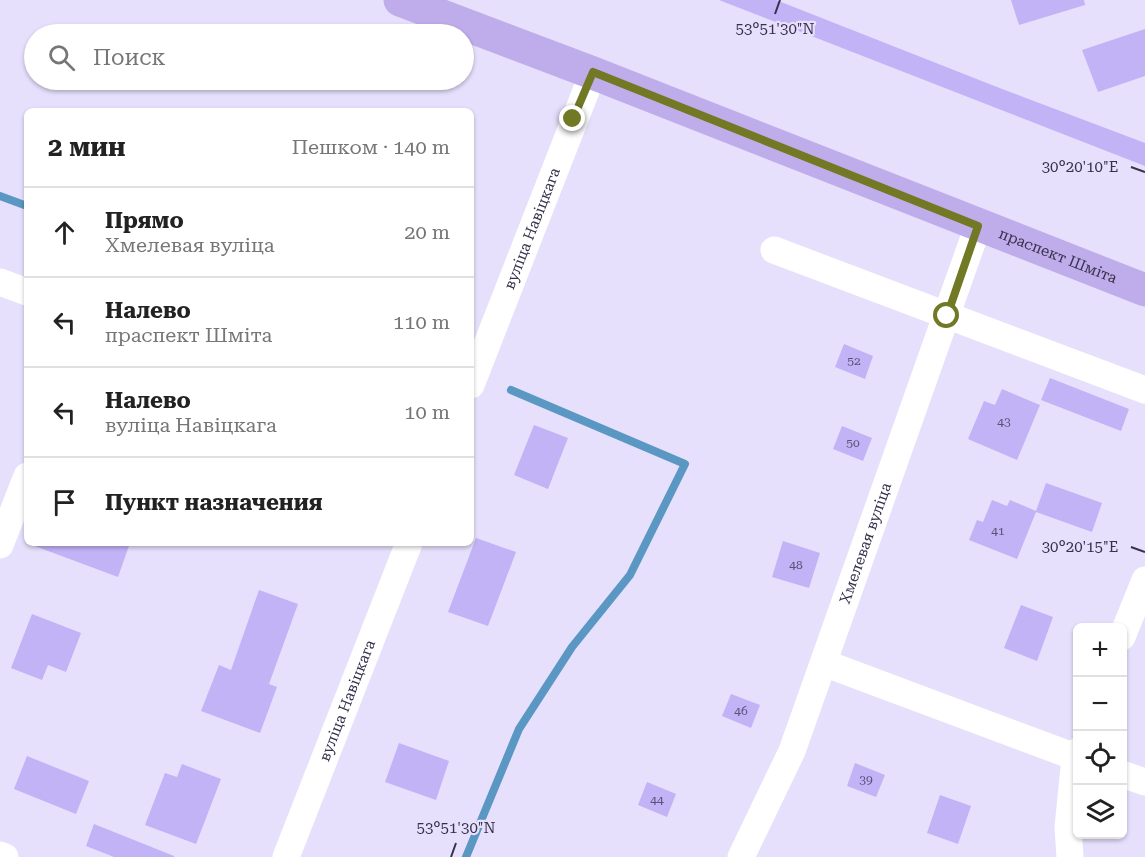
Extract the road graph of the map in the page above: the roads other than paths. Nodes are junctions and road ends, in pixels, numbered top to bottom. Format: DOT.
graph roads {
  1 [pos="400,0"];
  2 [pos="464,24"];
  3 [pos="474,28"];
  4 [pos="593,72"];
  5 [pos="978,226"];
  6 [pos="774,249"];
  7 [pos="0,282"];
  8 [pos="24,291"];
  9 [pos="1145,291"];
  10 [pos="947,316"];
  11 [pos="474,377"];
  12 [pos="1145,390"];
  13 [pos="24,484"];
  14 [pos="0,545"];
  15 [pos="408,546"];
  16 [pos="1145,579"];
  17 [pos="1127,624"];
  18 [pos="824,663"];
  19 [pos="1073,755"];
  20 [pos="1127,776"];
  21 [pos="1145,782"];
  22 [pos="1073,785"];
  23 [pos="0,855"];
  24 [pos="5,857"];
  25 [pos="286,857"];
  26 [pos="741,857"];
  27 [pos="1070,857"];
  1 -- 2 [label="main road, праспект Шміта"];
  3 -- 4 [label="main road, праспект Шміта"];
  4 -- 5 [label="main road, праспект Шміта"];
  4 -- 11 [label="street, вуліца Навіцкага"];
  5 -- 9 [label="main road, праспект Шміта"];
  5 -- 10 [label="street, Хмелевая вуліца"];
  6 -- 10 [label="street"];
  7 -- 8 [label="street"];
  10 -- 12 [label="street"];
  10 -- 18 [label="street, Хмелевая вуліца"];
  13 -- 14 [label="street"];
  15 -- 25 [label="street, вуліца Навіцкага"];
  16 -- 17 [label="street"];
  18 -- 19 [label="street"];
  18 -- 26 [label="street, Хмелевая вуліца"];
  20 -- 21 [label="street"];
  22 -- 27 [label="street"];
  23 -- 24 [label="street"];
}
